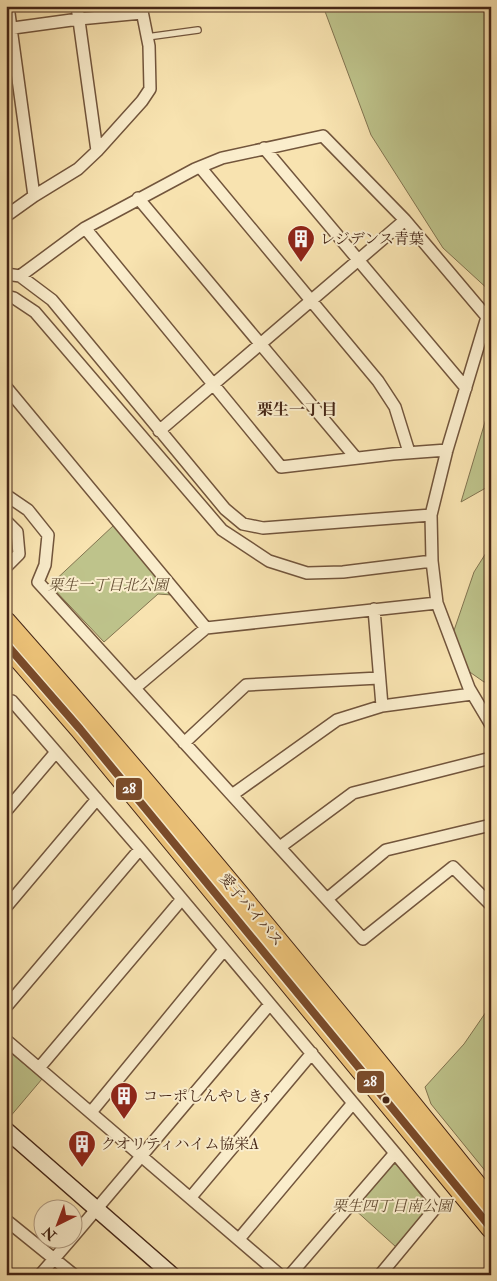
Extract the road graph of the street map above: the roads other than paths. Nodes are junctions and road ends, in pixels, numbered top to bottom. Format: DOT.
graph roads {
  1 [pos="8,6"];
  2 [pos="77,6"];
  3 [pos="142,10"];
  4 [pos="79,19"];
  5 [pos="8,29"];
  6 [pos="198,30"];
  7 [pos="147,37"];
  8 [pos="264,148"];
  9 [pos="97,151"];
  10 [pos="200,167"];
  11 [pos="34,196"];
  12 [pos="138,198"];
  13 [pos="6,216"];
  14 [pos="405,220"];
  15 [pos="85,228"];
  16 [pos="359,260"];
  17 [pos="6,274"];
  18 [pos="20,276"];
  19 [pos="6,296"];
  20 [pos="311,301"];
  21 [pos="261,344"];
  22 [pos="214,384"];
  23 [pos="6,387"];
  24 [pos="466,388"];
  25 [pos="159,431"];
  26 [pos="447,450"];
  27 [pos="409,452"];
  28 [pos="356,458"];
  29 [pos="6,495"];
  30 [pos="431,515"];
  31 [pos="6,521"];
  32 [pos="432,561"];
  33 [pos="6,568"];
  34 [pos="437,603"];
  35 [pos="374,609"];
  36 [pos="6,622"];
  37 [pos="206,628"];
  38 [pos="6,644"];
  39 [pos="380,678"];
  40 [pos="135,688"];
  41 [pos="472,694"];
  42 [pos="382,706"];
  43 [pos="6,708"];
  44 [pos="491,725"];
  45 [pos="184,743"];
  46 [pos="56,752"];
  47 [pos="491,758"];
  48 [pos="232,795"];
  49 [pos="97,799"];
  50 [pos="6,811"];
  51 [pos="491,825"];
  52 [pos="280,847"];
  53 [pos="140,849"];
  54 [pos="182,899"];
  55 [pos="327,899"];
  56 [pos="491,905"];
  57 [pos="6,907"];
  58 [pos="224,950"];
  59 [pos="270,1004"];
  60 [pos="6,1007"];
  61 [pos="6,1040"];
  62 [pos="312,1053"];
  63 [pos="38,1068"];
  64 [pos="353,1103"];
  65 [pos="92,1111"];
  66 [pos="6,1130"];
  67 [pos="395,1153"];
  68 [pos="143,1155"];
  69 [pos="191,1197"];
  70 [pos="491,1203"];
  71 [pos="98,1210"];
  72 [pos="6,1220"];
  73 [pos="82,1227"];
  74 [pos="491,1228"];
  75 [pos="239,1239"];
  76 [pos="63,1248"];
  77 [pos="54,1258"];
  78 [pos="40,1275"];
  79 [pos="74,1275"];
  80 [pos="172,1275"];
  81 [pos="280,1275"];
  82 [pos="290,1275"];
  83 [pos="380,1275"];
  1 -- 5 [label="street"];
  2 -- 4 [label="street"];
  3 -- 4 [label="street"];
  3 -- 7 [label="street"];
  4 -- 5 [label="street"];
  4 -- 9 [label="street"];
  5 -- 11 [label="street"];
  6 -- 7 [label="lane"];
  7 -- 9 [label="street"];
  8 -- 10 [label="street"];
  8 -- 14 [label="street"];
  8 -- 16 [label="street"];
  9 -- 11 [label="street"];
  10 -- 12 [label="street"];
  10 -- 20 [label="street"];
  11 -- 13 [label="street"];
  12 -- 15 [label="street"];
  12 -- 21 [label="street"];
  14 -- 16 [label="street"];
  14 -- 24 [label="street"];
  15 -- 18 [label="street"];
  15 -- 22 [label="street"];
  16 -- 20 [label="street"];
  16 -- 24 [label="street"];
  17 -- 18 [label="street"];
  18 -- 25 [label="street"];
  19 -- 32 [label="street"];
  20 -- 21 [label="street"];
  20 -- 27 [label="street"];
  21 -- 22 [label="street"];
  21 -- 28 [label="street"];
  22 -- 25 [label="street"];
  22 -- 28 [label="street"];
  23 -- 37 [label="street"];
  24 -- 26 [label="street"];
  25 -- 30 [label="street"];
  26 -- 27 [label="street"];
  26 -- 30 [label="street"];
  27 -- 28 [label="street"];
  29 -- 40 [label="street"];
  30 -- 32 [label="street"];
  31 -- 33 [label="street"];
  32 -- 34 [label="street"];
  34 -- 35 [label="street"];
  34 -- 41 [label="street"];
  35 -- 37 [label="street"];
  35 -- 39 [label="street"];
  36 -- 70 [label="highway, 愛子バイパス"];
  37 -- 40 [label="street"];
  38 -- 74 [label="highway, 愛子バイパス"];
  39 -- 42 [label="street"];
  39 -- 45 [label="street"];
  40 -- 45 [label="street"];
  41 -- 42 [label="street"];
  41 -- 44 [label="street"];
  42 -- 48 [label="street"];
  43 -- 46 [label="street"];
  45 -- 48 [label="street"];
  46 -- 49 [label="street"];
  46 -- 50 [label="street"];
  47 -- 52 [label="street"];
  48 -- 52 [label="street"];
  49 -- 53 [label="street"];
  49 -- 57 [label="street"];
  51 -- 55 [label="street"];
  52 -- 55 [label="street"];
  53 -- 54 [label="street"];
  53 -- 60 [label="street"];
  54 -- 58 [label="street"];
  54 -- 63 [label="street"];
  55 -- 56 [label="street"];
  58 -- 59 [label="street"];
  58 -- 65 [label="street"];
  59 -- 62 [label="street"];
  59 -- 68 [label="street"];
  61 -- 63 [label="street"];
  62 -- 64 [label="street"];
  62 -- 69 [label="street"];
  63 -- 65 [label="street"];
  64 -- 67 [label="street"];
  64 -- 75 [label="street"];
  65 -- 68 [label="street"];
  66 -- 71 [label="street"];
  67 -- 82 [label="street"];
  67 -- 83 [label="street"];
  68 -- 69 [label="street"];
  68 -- 71 [label="street"];
  69 -- 75 [label="street"];
  71 -- 73 [label="street"];
  71 -- 80 [label="street"];
  72 -- 77 [label="street"];
  75 -- 81 [label="street"];
  76 -- 77 [label="street"];
  77 -- 78 [label="street"];
  77 -- 79 [label="street"];
}
